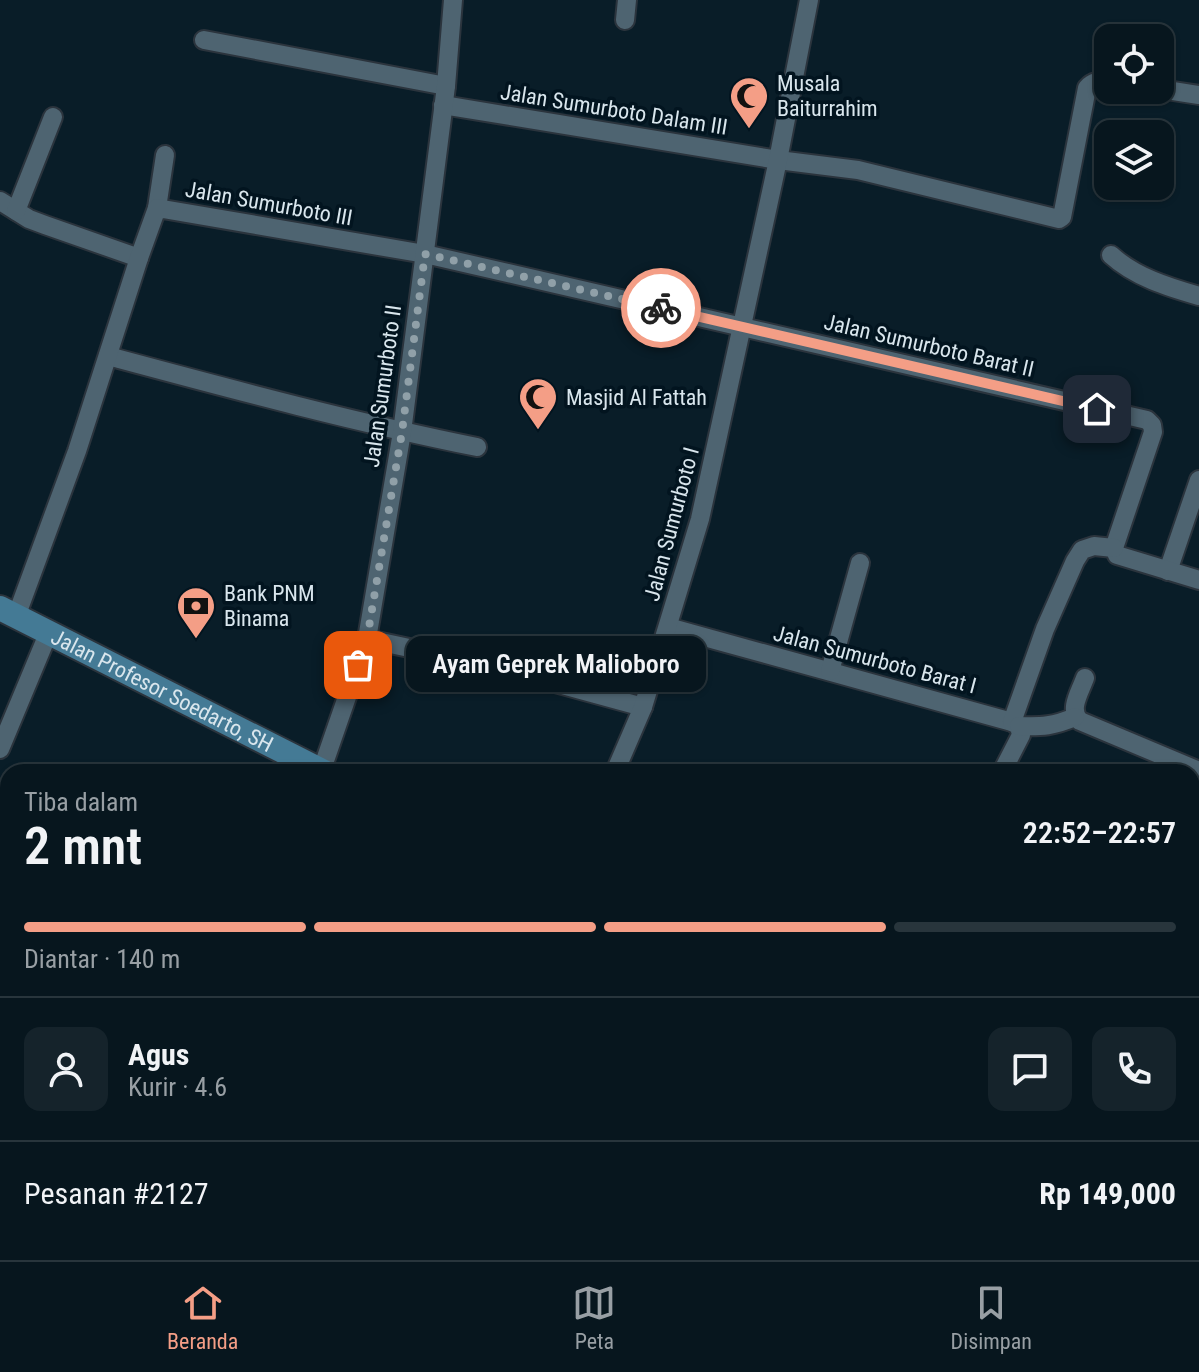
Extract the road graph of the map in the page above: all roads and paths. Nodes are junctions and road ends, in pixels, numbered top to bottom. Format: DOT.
graph roads {
  1 [pos="453,0"];
  2 [pos="627,0"];
  3 [pos="809,0"];
  4 [pos="625,20"];
  5 [pos="204,40"];
  6 [pos="1094,82"];
  7 [pos="446,86"];
  8 [pos="1174,91"];
  9 [pos="1199,95"];
  10 [pos="443,105"];
  11 [pos="53,117"];
  12 [pos="165,155"];
  13 [pos="778,160"];
  14 [pos="8,206"];
  15 [pos="157,208"];
  16 [pos="425,254"];
  17 [pos="1111,255"];
  18 [pos="139,258"];
  19 [pos="1199,296"];
  20 [pos="741,326"];
  21 [pos="108,356"];
  22 [pos="402,432"];
  23 [pos="477,447"];
  24 [pos="1199,480"];
  25 [pos="1114,548"];
  26 [pos="860,563"];
  27 [pos="1168,571"];
  28 [pos="1199,580"];
  29 [pos="8,612"];
  30 [pos="668,627"];
  31 [pos="48,634"];
  32 [pos="367,639"];
  33 [pos="830,671"];
  34 [pos="1085,678"];
  35 [pos="643,707"];
  36 [pos="1075,717"];
  37 [pos="1016,724"];
  38 [pos="0,749"];
  39 [pos="306,764"];
  40 [pos="325,764"];
  41 [pos="618,764"];
  42 [pos="1006,764"];
  43 [pos="1182,764"];
  1 -- 7 [label="street, Jalan Sumurboto II"];
  2 -- 4 [label="street"];
  3 -- 13 [label="street, Jalan Sumurboto I"];
  5 -- 7 [label="street"];
  6 -- 13 [label="street, Jalan Sumurboto Dalam III"];
  7 -- 10 [label="street, Jalan Sumurboto II"];
  8 -- 9 [label="street"];
  10 -- 13 [label="street, Jalan Sumurboto Dalam III"];
  10 -- 16 [label="street, Jalan Sumurboto II"];
  11 -- 14 [label="street"];
  12 -- 15 [label="street"];
  13 -- 20 [label="street, Jalan Sumurboto I"];
  14 -- 18 [label="street"];
  15 -- 16 [label="street, Jalan Sumurboto III"];
  15 -- 18 [label="street, Jalan Sumurboto III"];
  16 -- 20 [label="street, Jalan Sumurboto III"];
  16 -- 22 [label="street, Jalan Sumurboto II"];
  17 -- 19 [label="street"];
  18 -- 21 [label="street, Jalan Sumurboto III"];
  20 -- 25 [label="street, Jalan Sumurboto Barat II"];
  20 -- 30 [label="street, Jalan Sumurboto I"];
  21 -- 22 [label="street"];
  21 -- 29 [label="street, Jalan Sumurboto III"];
  22 -- 23 [label="street"];
  22 -- 32 [label="street, Jalan Sumurboto II"];
  24 -- 27 [label="street"];
  25 -- 27 [label="street"];
  25 -- 37 [label="street"];
  26 -- 33 [label="street"];
  27 -- 28 [label="street"];
  29 -- 31 [label="main road, Jalan Profesor Soedarto, SH"];
  30 -- 33 [label="street, Jalan Sumurboto Barat I"];
  30 -- 35 [label="street, Jalan Sumurboto I"];
  31 -- 38 [label="street"];
  31 -- 39 [label="main road, Jalan Profesor Soedarto, SH"];
  32 -- 35 [label="street"];
  32 -- 40 [label="street, Jalan Sumurboto II"];
  33 -- 37 [label="street, Jalan Sumurboto Barat I"];
  34 -- 36 [label="street"];
  35 -- 41 [label="street, Jalan Sumurboto I"];
  36 -- 37 [label="street, Jalan Sumurboto Barat I"];
  36 -- 43 [label="street"];
  37 -- 42 [label="street"];
}
